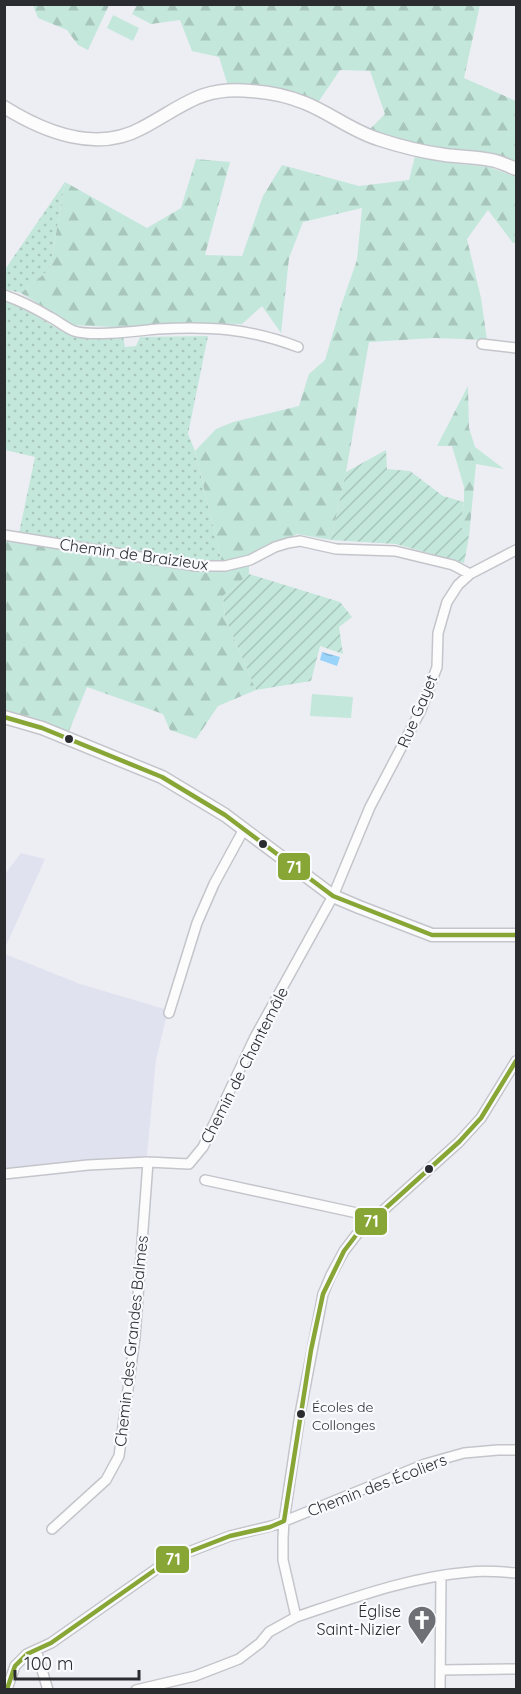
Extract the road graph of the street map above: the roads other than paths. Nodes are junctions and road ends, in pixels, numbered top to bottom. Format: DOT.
graph roads {
  1 [pos="4,106"];
  2 [pos="516,169"];
  3 [pos="4,295"];
  4 [pos="483,345"];
  5 [pos="298,347"];
  6 [pos="516,348"];
  7 [pos="4,536"];
  8 [pos="516,550"];
  9 [pos="470,574"];
  10 [pos="4,717"];
  11 [pos="244,829"];
  12 [pos="333,896"];
  13 [pos="516,935"];
  14 [pos="169,1012"];
  15 [pos="516,1061"];
  16 [pos="148,1162"];
  17 [pos="4,1174"];
  18 [pos="205,1180"];
  19 [pos="374,1219"];
  20 [pos="516,1450"];
  21 [pos="284,1521"];
  22 [pos="52,1529"];
  23 [pos="516,1573"];
  24 [pos="441,1576"];
  25 [pos="296,1617"];
  26 [pos="36,1650"];
  27 [pos="516,1669"];
  28 [pos="441,1670"];
  29 [pos="7,1689"];
  30 [pos="48,1689"];
  31 [pos="136,1689"];
  32 [pos="440,1689"];
  1 -- 2 [label="main road"];
  3 -- 5 [label="street"];
  4 -- 6 [label="street"];
  7 -- 9 [label="street, Chemin de Braizieux"];
  8 -- 9 [label="street, Rue Gayet"];
  9 -- 12 [label="street, Rue Gayet"];
  10 -- 11 [label="main road"];
  11 -- 12 [label="main road"];
  11 -- 14 [label="street"];
  12 -- 13 [label="main road"];
  12 -- 16 [label="street, Chemin de Chantemâle"];
  15 -- 19 [label="street"];
  16 -- 17 [label="street, Chemin de Chantemâle"];
  16 -- 22 [label="street, Chemin des Grandes Balmes"];
  18 -- 19 [label="street"];
  19 -- 21 [label="street"];
  20 -- 21 [label="street, Chemin des Écoliers"];
  21 -- 25 [label="street"];
  21 -- 26 [label="street, Chemin des Écoliers"];
  23 -- 24 [label="street"];
  24 -- 25 [label="street"];
  24 -- 28 [label="street"];
  25 -- 31 [label="street"];
  26 -- 29 [label="street, Chemin des Écoliers"];
  26 -- 30 [label="street"];
  27 -- 28 [label="street"];
  28 -- 32 [label="street"];
}
